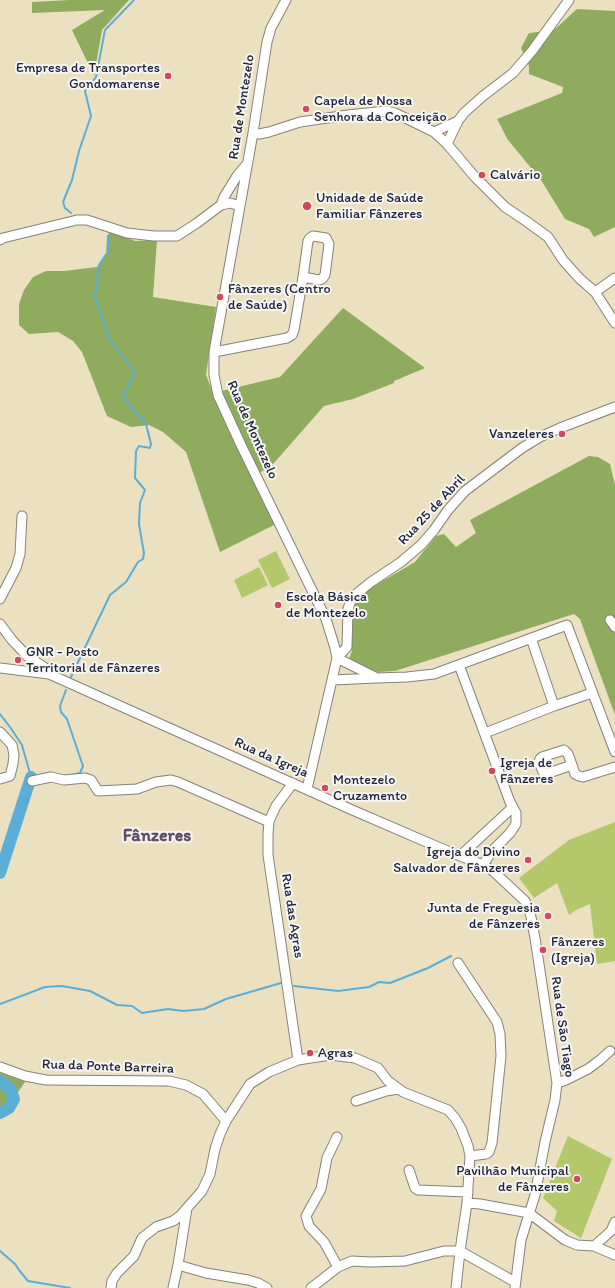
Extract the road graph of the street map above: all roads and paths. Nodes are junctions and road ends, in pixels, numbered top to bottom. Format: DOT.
graph roads {
  1 [pos="286,0"];
  2 [pos="569,0"];
  3 [pos="458,122"];
  4 [pos="434,132"];
  5 [pos="252,133"];
  6 [pos="447,144"];
  7 [pos="247,164"];
  8 [pos="221,205"];
  9 [pos="240,206"];
  10 [pos="0,240"];
  11 [pos="303,277"];
  12 [pos="615,278"];
  13 [pos="595,292"];
  14 [pos="615,323"];
  15 [pos="214,352"];
  16 [pos="615,407"];
  17 [pos="22,516"];
  18 [pos="0,599"];
  19 [pos="0,624"];
  20 [pos="531,638"];
  21 [pos="27,656"];
  22 [pos="337,658"];
  23 [pos="459,665"];
  24 [pos="0,668"];
  25 [pos="24,671"];
  26 [pos="49,674"];
  27 [pos="377,678"];
  28 [pos="332,680"];
  29 [pos="592,693"];
  30 [pos="554,706"];
  31 [pos="0,732"];
  32 [pos="485,733"];
  33 [pos="615,752"];
  34 [pos="572,765"];
  35 [pos="615,767"];
  36 [pos="0,779"];
  37 [pos="32,781"];
  38 [pos="293,783"];
  39 [pos="307,789"];
  40 [pos="513,806"];
  41 [pos="269,822"];
  42 [pos="460,856"];
  43 [pos="483,865"];
  44 [pos="458,963"];
  45 [pos="610,1051"];
  46 [pos="298,1060"];
  47 [pos="0,1067"];
  48 [pos="557,1083"];
  49 [pos="399,1089"];
  50 [pos="356,1101"];
  51 [pos="226,1121"];
  52 [pos="337,1137"];
  53 [pos="470,1156"];
  54 [pos="409,1170"];
  55 [pos="468,1192"];
  56 [pos="467,1203"];
  57 [pos="187,1208"];
  58 [pos="529,1213"];
  59 [pos="615,1222"];
  60 [pos="615,1236"];
  61 [pos="594,1246"];
  62 [pos="460,1251"];
  63 [pos="615,1255"];
  64 [pos="178,1265"];
  65 [pos="338,1267"];
  66 [pos="515,1285"];
  67 [pos="111,1288"];
  68 [pos="173,1288"];
  69 [pos="266,1288"];
  70 [pos="311,1288"];
  71 [pos="456,1288"];
  1 -- 5 [label="street, Rua de Montezelo"];
  2 -- 3 [label="street"];
  3 -- 4 [label="street"];
  3 -- 6 [label="street"];
  4 -- 5 [label="street"];
  4 -- 6 [label="street"];
  5 -- 7 [label="street, Rua de Montezelo"];
  6 -- 13 [label="street"];
  7 -- 8 [label="street"];
  7 -- 9 [label="street, Rua de Montezelo"];
  8 -- 9 [label="street"];
  8 -- 10 [label="street"];
  9 -- 15 [label="street, Rua de Montezelo"];
  11 -- 11 [label="street"];
  11 -- 15 [label="street"];
  12 -- 13 [label="street"];
  13 -- 14 [label="street"];
  15 -- 22 [label="street, Rua de Montezelo"];
  16 -- 22 [label="street, Rua 25 de Abril"];
  17 -- 18 [label="street"];
  19 -- 21 [label="street"];
  20 -- 23 [label="street"];
  20 -- 29 [label="street"];
  20 -- 30 [label="street"];
  21 -- 25 [label="street"];
  21 -- 26 [label="street"];
  22 -- 27 [label="street"];
  22 -- 28 [label="street, Rua de Montezelo"];
  23 -- 27 [label="street"];
  23 -- 32 [label="street"];
  24 -- 25 [label="street"];
  25 -- 26 [label="street"];
  26 -- 38 [label="street, Rua da Igreja"];
  27 -- 28 [label="street"];
  28 -- 39 [label="street, Rua de Montezelo"];
  29 -- 30 [label="street"];
  29 -- 33 [label="street"];
  30 -- 32 [label="street"];
  31 -- 36 [label="street"];
  32 -- 40 [label="street"];
  34 -- 35 [label="street"];
  37 -- 41 [label="street"];
  38 -- 39 [label="street, Rua da Igreja"];
  38 -- 41 [label="street, Rua das Agras"];
  39 -- 42 [label="street, Rua da Igreja"];
  40 -- 42 [label="street"];
  40 -- 43 [label="street"];
  41 -- 46 [label="street, Rua das Agras"];
  42 -- 43 [label="street, Rua da Igreja"];
  43 -- 48 [label="street, Rua de São Tiago"];
  44 -- 53 [label="street"];
  45 -- 48 [label="street"];
  46 -- 49 [label="street"];
  46 -- 51 [label="street"];
  47 -- 51 [label="street, Rua da Ponte Barreira"];
  48 -- 58 [label="street, Rua de São Tiago"];
  49 -- 50 [label="street"];
  49 -- 53 [label="street"];
  51 -- 57 [label="street"];
  52 -- 65 [label="street"];
  53 -- 55 [label="street"];
  54 -- 55 [label="street"];
  55 -- 56 [label="street"];
  56 -- 58 [label="street"];
  56 -- 62 [label="street"];
  57 -- 64 [label="street"];
  57 -- 67 [label="street"];
  58 -- 61 [label="street"];
  58 -- 66 [label="street, Rua de São Tiago"];
  59 -- 61 [label="street"];
  60 -- 61 [label="street"];
  61 -- 63 [label="street"];
  62 -- 65 [label="street"];
  62 -- 66 [label="street"];
  62 -- 71 [label="street"];
  64 -- 68 [label="street"];
  64 -- 69 [label="street"];
  65 -- 70 [label="street"];
}
